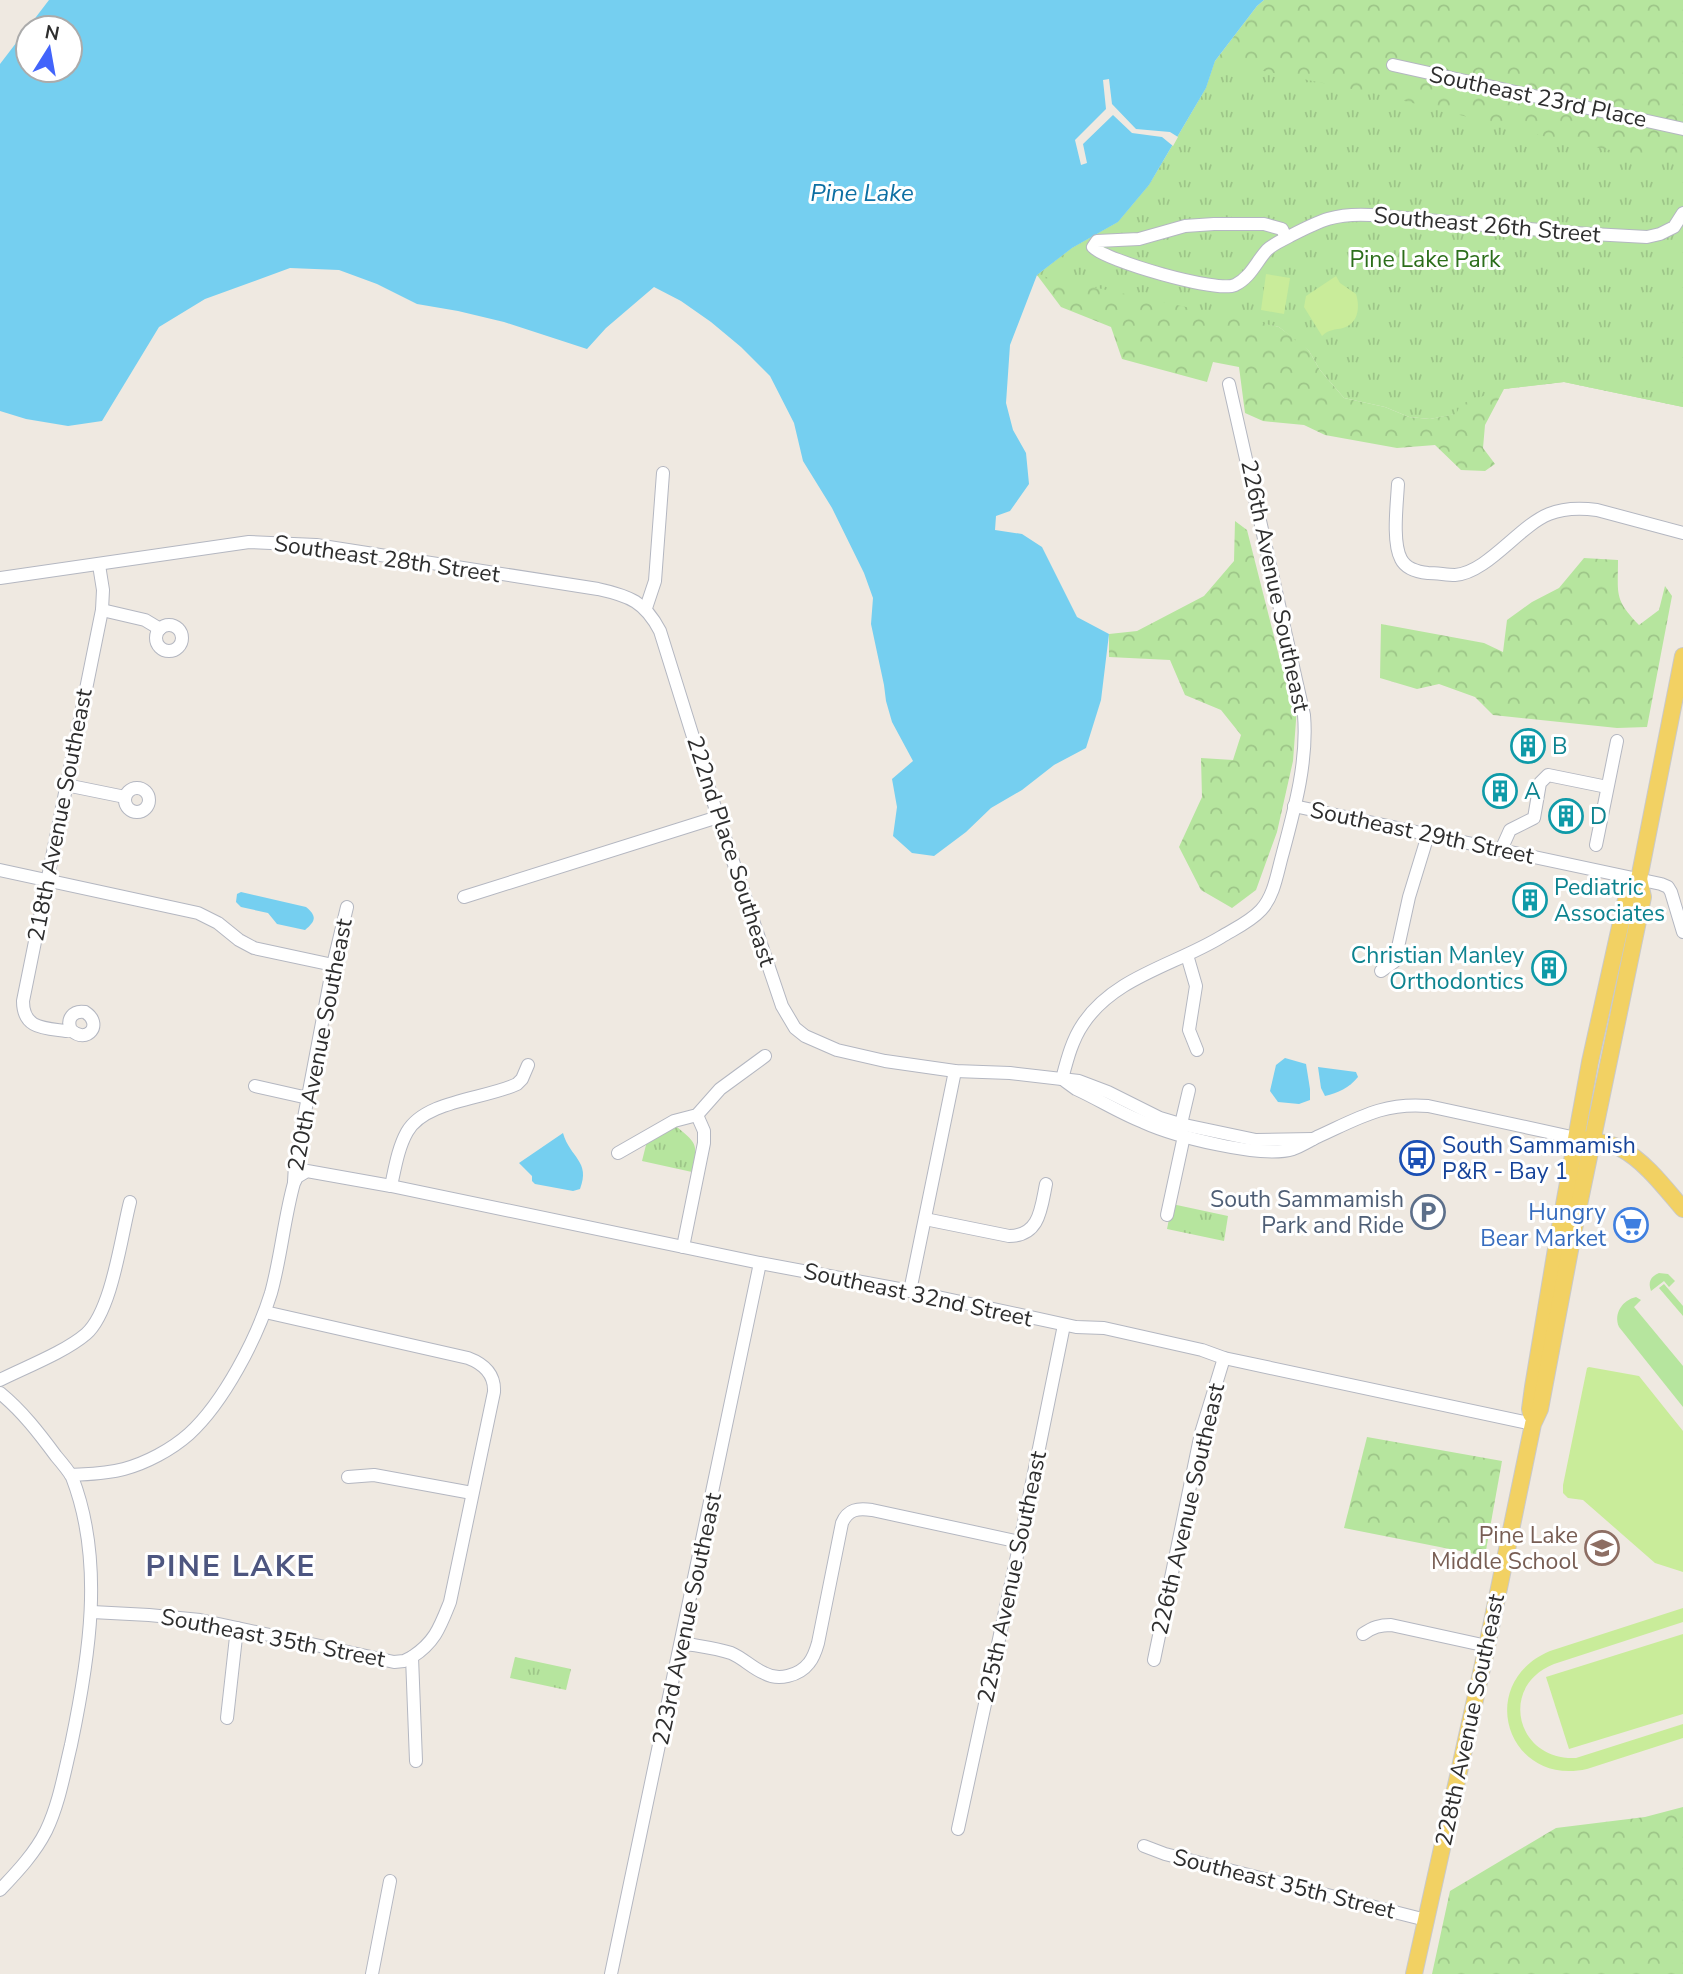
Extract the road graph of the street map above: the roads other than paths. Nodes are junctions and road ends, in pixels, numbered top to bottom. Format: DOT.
graph roads {
  1 [pos="1393,65"];
  2 [pos="1683,129"];
  3 [pos="1683,213"];
  4 [pos="1286,238"];
  5 [pos="1229,384"];
  6 [pos="663,473"];
  7 [pos="1398,484"];
  8 [pos="1683,533"];
  9 [pos="99,565"];
  10 [pos="0,578"];
  11 [pos="646,608"];
  12 [pos="102,610"];
  13 [pos="160,629"];
  14 [pos="1683,656"];
  15 [pos="1617,741"];
  16 [pos="66,785"];
  17 [pos="1607,788"];
  18 [pos="125,797"];
  19 [pos="1294,806"];
  20 [pos="718,817"];
  21 [pos="1428,835"];
  22 [pos="1596,845"];
  23 [pos="1501,850"];
  24 [pos="0,870"];
  25 [pos="47,879"];
  26 [pos="1639,879"];
  27 [pos="464,897"];
  28 [pos="347,907"];
  29 [pos="1683,932"];
  30 [pos="1187,955"];
  31 [pos="334,965"];
  32 [pos="1381,971"];
  33 [pos="71,1030"];
  34 [pos="1197,1049"];
  35 [pos="765,1056"];
  36 [pos="528,1065"];
  37 [pos="955,1071"];
  38 [pos="1062,1079"];
  39 [pos="255,1086"];
  40 [pos="1189,1090"];
  41 [pos="308,1098"];
  42 [pos="696,1115"];
  43 [pos="1183,1130"];
  44 [pos="1584,1139"];
  45 [pos="618,1153"];
  46 [pos="297,1178"];
  47 [pos="1046,1184"];
  48 [pos="391,1186"];
  49 [pos="130,1202"];
  50 [pos="1683,1209"];
  51 [pos="1167,1215"];
  52 [pos="925,1219"];
  53 [pos="683,1247"];
  54 [pos="760,1263"];
  55 [pos="910,1292"];
  56 [pos="265,1312"];
  57 [pos="1064,1325"];
  58 [pos="1224,1358"];
  59 [pos="0,1380"];
  60 [pos="0,1392"];
  61 [pos="1533,1423"];
  62 [pos="71,1475"];
  63 [pos="348,1477"];
  64 [pos="472,1493"];
  65 [pos="1020,1542"];
  66 [pos="92,1612"];
  67 [pos="237,1628"];
  68 [pos="1363,1634"];
  69 [pos="682,1643"];
  70 [pos="1487,1646"];
  71 [pos="412,1657"];
  72 [pos="1154,1660"];
  73 [pos="227,1718"];
  74 [pos="416,1761"];
  75 [pos="958,1829"];
  76 [pos="1144,1846"];
  77 [pos="390,1881"];
  78 [pos="0,1890"];
  79 [pos="1426,1920"];
  80 [pos="372,1974"];
  81 [pos="611,1974"];
  82 [pos="1414,1974"];
  1 -- 2 [label="street, Southeast 23rd Place"];
  3 -- 4 [label="street, Southeast 26th Street"];
  4 -- 4 [label="street, Southeast 26th Street"];
  5 -- 19 [label="street, 226th Avenue Southeast"];
  6 -- 11 [label="street"];
  7 -- 8 [label="street"];
  9 -- 10 [label="street, Southeast 28th Street"];
  9 -- 11 [label="street, Southeast 28th Street"];
  9 -- 12 [label="street, 218th Avenue Southeast"];
  11 -- 20 [label="street, 222nd Place Southeast"];
  12 -- 13 [label="street"];
  12 -- 16 [label="street, 218th Avenue Southeast"];
  14 -- 26 [label="main road, 228th Avenue Southeast"];
  15 -- 17 [label="street"];
  16 -- 18 [label="street"];
  16 -- 25 [label="street, 218th Avenue Southeast"];
  17 -- 22 [label="street"];
  17 -- 23 [label="street"];
  19 -- 21 [label="street, Southeast 29th Street"];
  19 -- 30 [label="street, 226th Avenue Southeast"];
  20 -- 27 [label="street"];
  20 -- 37 [label="street, 222nd Place Southeast"];
  21 -- 23 [label="street, Southeast 29th Street"];
  21 -- 32 [label="street"];
  23 -- 26 [label="street, Southeast 29th Street"];
  24 -- 25 [label="street"];
  25 -- 31 [label="street"];
  25 -- 33 [label="street, 218th Avenue Southeast"];
  26 -- 29 [label="street, Southeast 29th Street"];
  26 -- 44 [label="main road, 228th Avenue Southeast"];
  28 -- 31 [label="street, 220th Avenue Southeast"];
  30 -- 34 [label="street"];
  30 -- 38 [label="street"];
  31 -- 41 [label="street, 220th Avenue Southeast"];
  35 -- 42 [label="street"];
  36 -- 48 [label="street"];
  37 -- 38 [label="street, 222nd Place Southeast"];
  37 -- 52 [label="street"];
  38 -- 43 [label="street"];
  39 -- 41 [label="street"];
  40 -- 43 [label="street"];
  41 -- 46 [label="street, 220th Avenue Southeast"];
  42 -- 45 [label="street"];
  42 -- 53 [label="street"];
  43 -- 44 [label="street"];
  43 -- 51 [label="street"];
  44 -- 50 [label="main road"];
  44 -- 61 [label="main road, 228th Avenue Southeast"];
  46 -- 48 [label="street, Southeast 32nd Street"];
  46 -- 56 [label="street, 220th Avenue Southeast"];
  47 -- 52 [label="street"];
  48 -- 53 [label="street, Southeast 32nd Street"];
  49 -- 59 [label="street"];
  52 -- 55 [label="street"];
  53 -- 54 [label="street, Southeast 32nd Street"];
  54 -- 55 [label="street, Southeast 32nd Street"];
  54 -- 69 [label="street, 223rd Avenue Southeast"];
  55 -- 57 [label="street, Southeast 32nd Street"];
  56 -- 62 [label="street, 220th Avenue Southeast"];
  56 -- 64 [label="street"];
  57 -- 58 [label="street, Southeast 32nd Street"];
  57 -- 65 [label="street, 225th Avenue Southeast"];
  58 -- 61 [label="street, Southeast 32nd Street"];
  58 -- 72 [label="street, 226th Avenue Southeast"];
  60 -- 62 [label="street"];
  61 -- 70 [label="main road, 228th Avenue Southeast"];
  62 -- 66 [label="street"];
  63 -- 64 [label="street"];
  64 -- 71 [label="street"];
  65 -- 69 [label="street"];
  65 -- 75 [label="street, 225th Avenue Southeast"];
  66 -- 67 [label="street, Southeast 35th Street"];
  66 -- 78 [label="street"];
  67 -- 71 [label="street, Southeast 35th Street"];
  67 -- 73 [label="street"];
  68 -- 70 [label="street"];
  69 -- 81 [label="street, 223rd Avenue Southeast"];
  70 -- 79 [label="main road, 228th Avenue Southeast"];
  71 -- 74 [label="street"];
  76 -- 79 [label="street, Southeast 35th Street"];
  77 -- 80 [label="street"];
  79 -- 82 [label="main road, 228th Avenue Southeast"];
}
